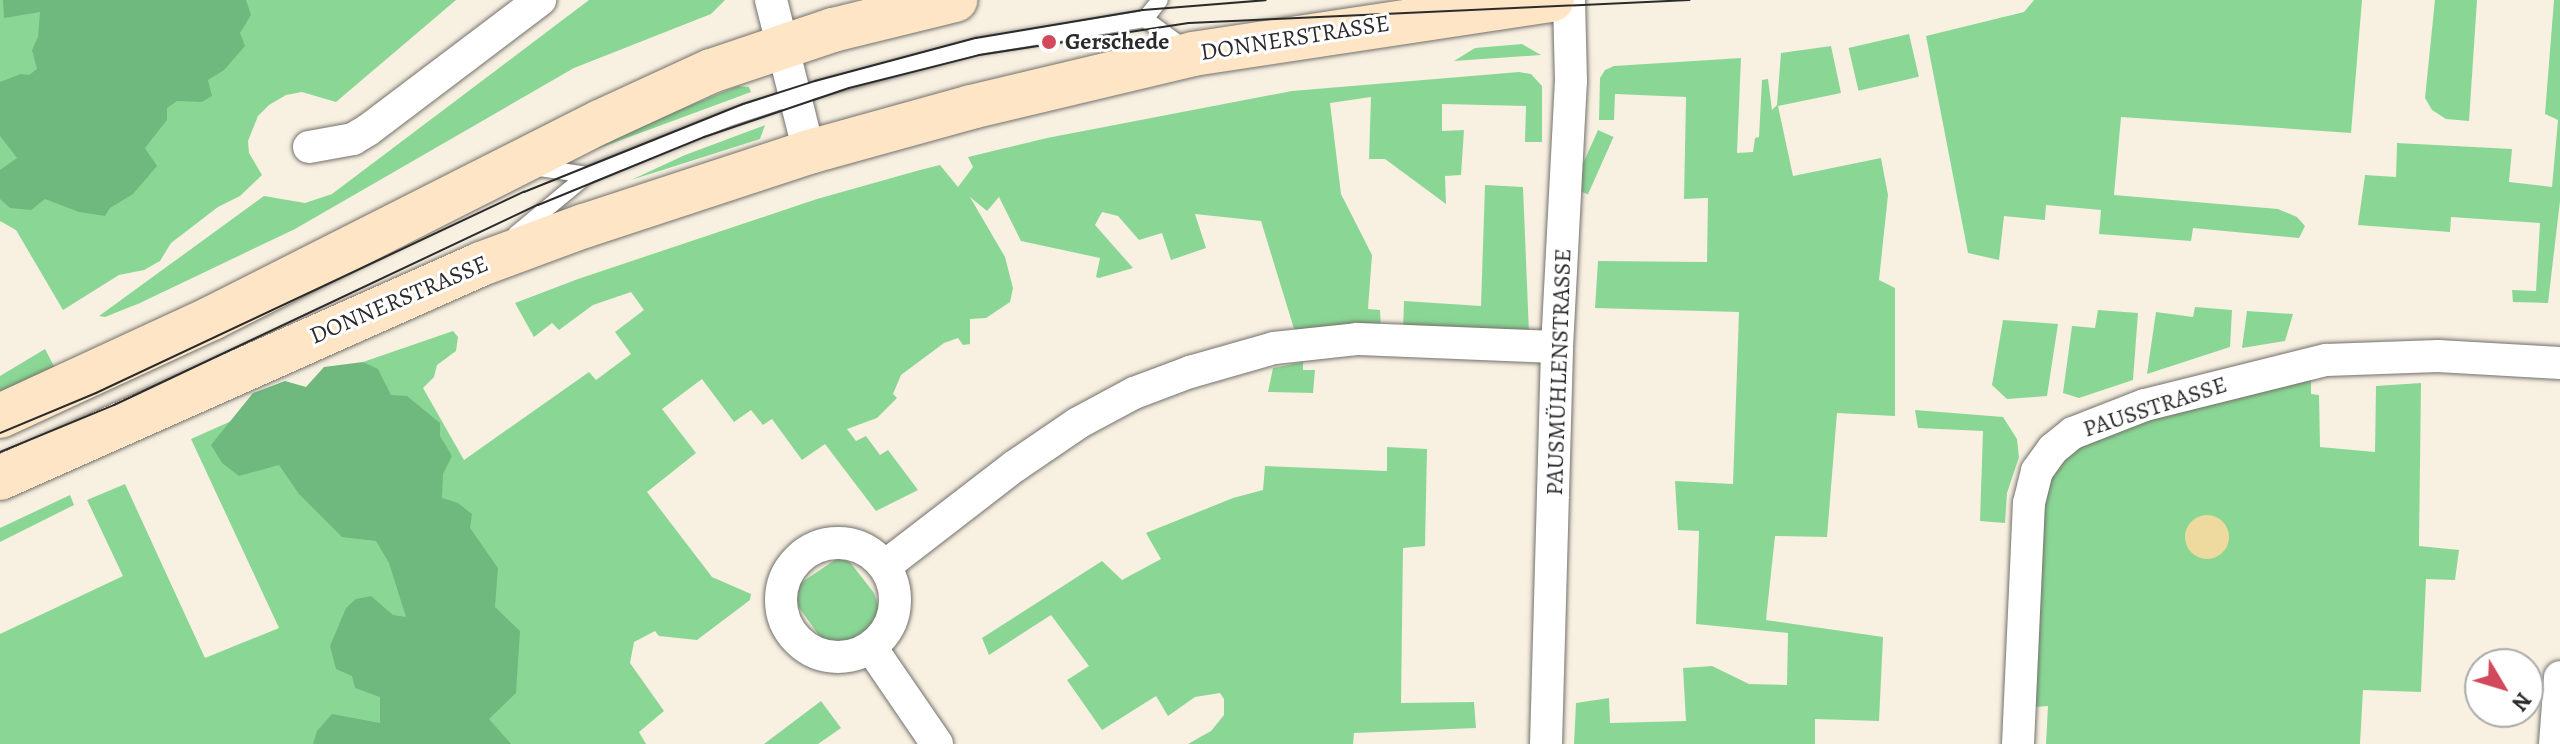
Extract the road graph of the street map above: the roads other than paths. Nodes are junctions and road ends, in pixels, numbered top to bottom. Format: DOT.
graph roads {
  1 [pos="540,0"];
  2 [pos="771,0"];
  3 [pos="955,0"];
  4 [pos="1160,0"];
  5 [pos="1552,0"];
  6 [pos="1569,0"];
  7 [pos="1145,19"];
  8 [pos="783,46"];
  9 [pos="1193,54"];
  10 [pos="794,96"];
  11 [pos="309,147"];
  12 [pos="809,152"];
  13 [pos="517,164"];
  14 [pos="587,175"];
  15 [pos="481,264"];
  16 [pos="1557,347"];
  17 [pos="2560,363"];
  18 [pos="0,416"];
  19 [pos="0,478"];
  20 [pos="885,566"];
  21 [pos="872,649"];
  22 [pos="2560,677"];
  23 [pos="937,744"];
  24 [pos="1546,744"];
  25 [pos="2018,744"];
  26 [pos="2555,744"];
  1 -- 11 [label="street"];
  2 -- 8 [label="street"];
  3 -- 8 [label="main road"];
  4 -- 7 [label="lane"];
  5 -- 9 [label="main road, DONNERSTRASSE"];
  6 -- 16 [label="street, PAUSMÜHLENSTRASSE"];
  7 -- 9 [label="lane"];
  7 -- 10 [label="lane"];
  8 -- 10 [label="street"];
  8 -- 13 [label="main road"];
  9 -- 12 [label="main road, DONNERSTRASSE"];
  10 -- 12 [label="street"];
  10 -- 14 [label="lane"];
  12 -- 15 [label="main road, DONNERSTRASSE"];
  13 -- 14 [label="lane"];
  13 -- 18 [label="main road"];
  14 -- 15 [label="lane"];
  15 -- 19 [label="main road, DONNERSTRASSE"];
  16 -- 20 [label="street"];
  16 -- 24 [label="street, PAUSMÜHLENSTRASSE"];
  17 -- 25 [label="street, PAUSSTRASSE"];
  20 -- 21 [label="street"];
  20 -- 21 [label="street"];
  21 -- 23 [label="street"];
  22 -- 26 [label="street"];
}
